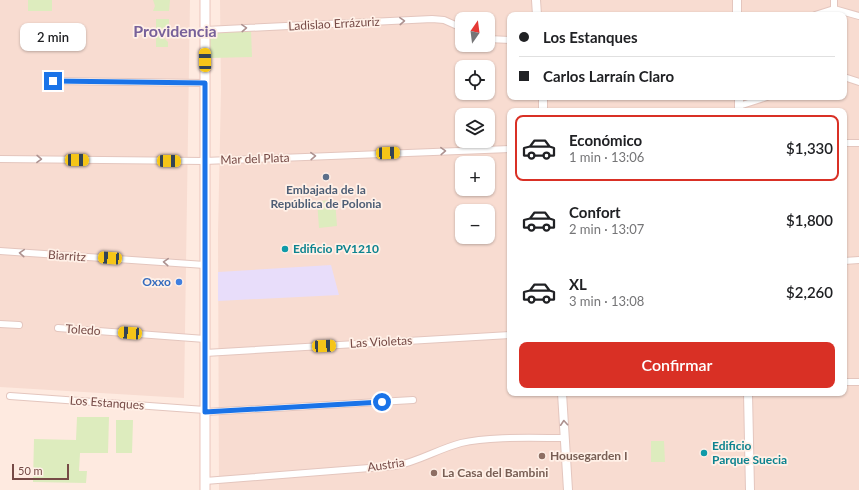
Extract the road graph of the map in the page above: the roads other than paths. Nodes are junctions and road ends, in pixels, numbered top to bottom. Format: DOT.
graph roads {
  1 [pos="205,0"];
  2 [pos="536,0"];
  3 [pos="737,0"];
  4 [pos="834,0"];
  5 [pos="537,12"];
  6 [pos="737,12"];
  7 [pos="834,12"];
  8 [pos="847,14"];
  9 [pos="859,16"];
  10 [pos="455,25"];
  11 [pos="205,30"];
  12 [pos="495,39"];
  13 [pos="507,40"];
  14 [pos="847,78"];
  15 [pos="53,81"];
  16 [pos="859,82"];
  17 [pos="205,83"];
  18 [pos="760,100"];
  19 [pos="741,108"];
  20 [pos="847,143"];
  21 [pos="859,143"];
  22 [pos="507,149"];
  23 [pos="0,159"];
  24 [pos="204,161"];
  25 [pos="0,251"];
  26 [pos="859,260"];
  27 [pos="847,261"];
  28 [pos="205,265"];
  29 [pos="0,324"];
  30 [pos="19,325"];
  31 [pos="58,328"];
  32 [pos="507,335"];
  33 [pos="205,339"];
  34 [pos="205,353"];
  35 [pos="847,382"];
  36 [pos="859,382"];
  37 [pos="10,396"];
  38 [pos="562,396"];
  39 [pos="748,396"];
  40 [pos="413,400"];
  41 [pos="205,411"];
  42 [pos="565,438"];
  43 [pos="205,486"];
  44 [pos="568,490"];
  45 [pos="750,490"];
  1 -- 11 [label="main road"];
  2 -- 5 [label="street"];
  3 -- 6 [label="street"];
  4 -- 7 [label="street"];
  8 -- 9 [label="street"];
  11 -- 10 [label="street, Ladislao Errázuriz, one-way"];
  11 -- 17 [label="main road"];
  12 -- 13 [label="street"];
  14 -- 16 [label="street"];
  15 -- 17 [label="street"];
  17 -- 24 [label="main road"];
  18 -- 19 [label="street"];
  20 -- 21 [label="street"];
  24 -- 22 [label="street, Mar del Plata, one-way"];
  23 -- 24 [label="street, Mar del Plata, one-way"];
  24 -- 28 [label="main road"];
  28 -- 25 [label="street, Biarritz, one-way"];
  26 -- 27 [label="street"];
  28 -- 33 [label="main road"];
  29 -- 30 [label="street"];
  31 -- 33 [label="street, Toledo"];
  32 -- 34 [label="street, Las Violetas"];
  33 -- 34 [label="main road"];
  34 -- 41 [label="main road"];
  35 -- 36 [label="street"];
  37 -- 41 [label="street, Los Estanques"];
  42 -- 38 [label="street, one-way"];
  39 -- 45 [label="street"];
  40 -- 41 [label="street, Los Estanques"];
  41 -- 43 [label="main road"];
  42 -- 43 [label="street, Austria"];
  42 -- 44 [label="street"];
}
